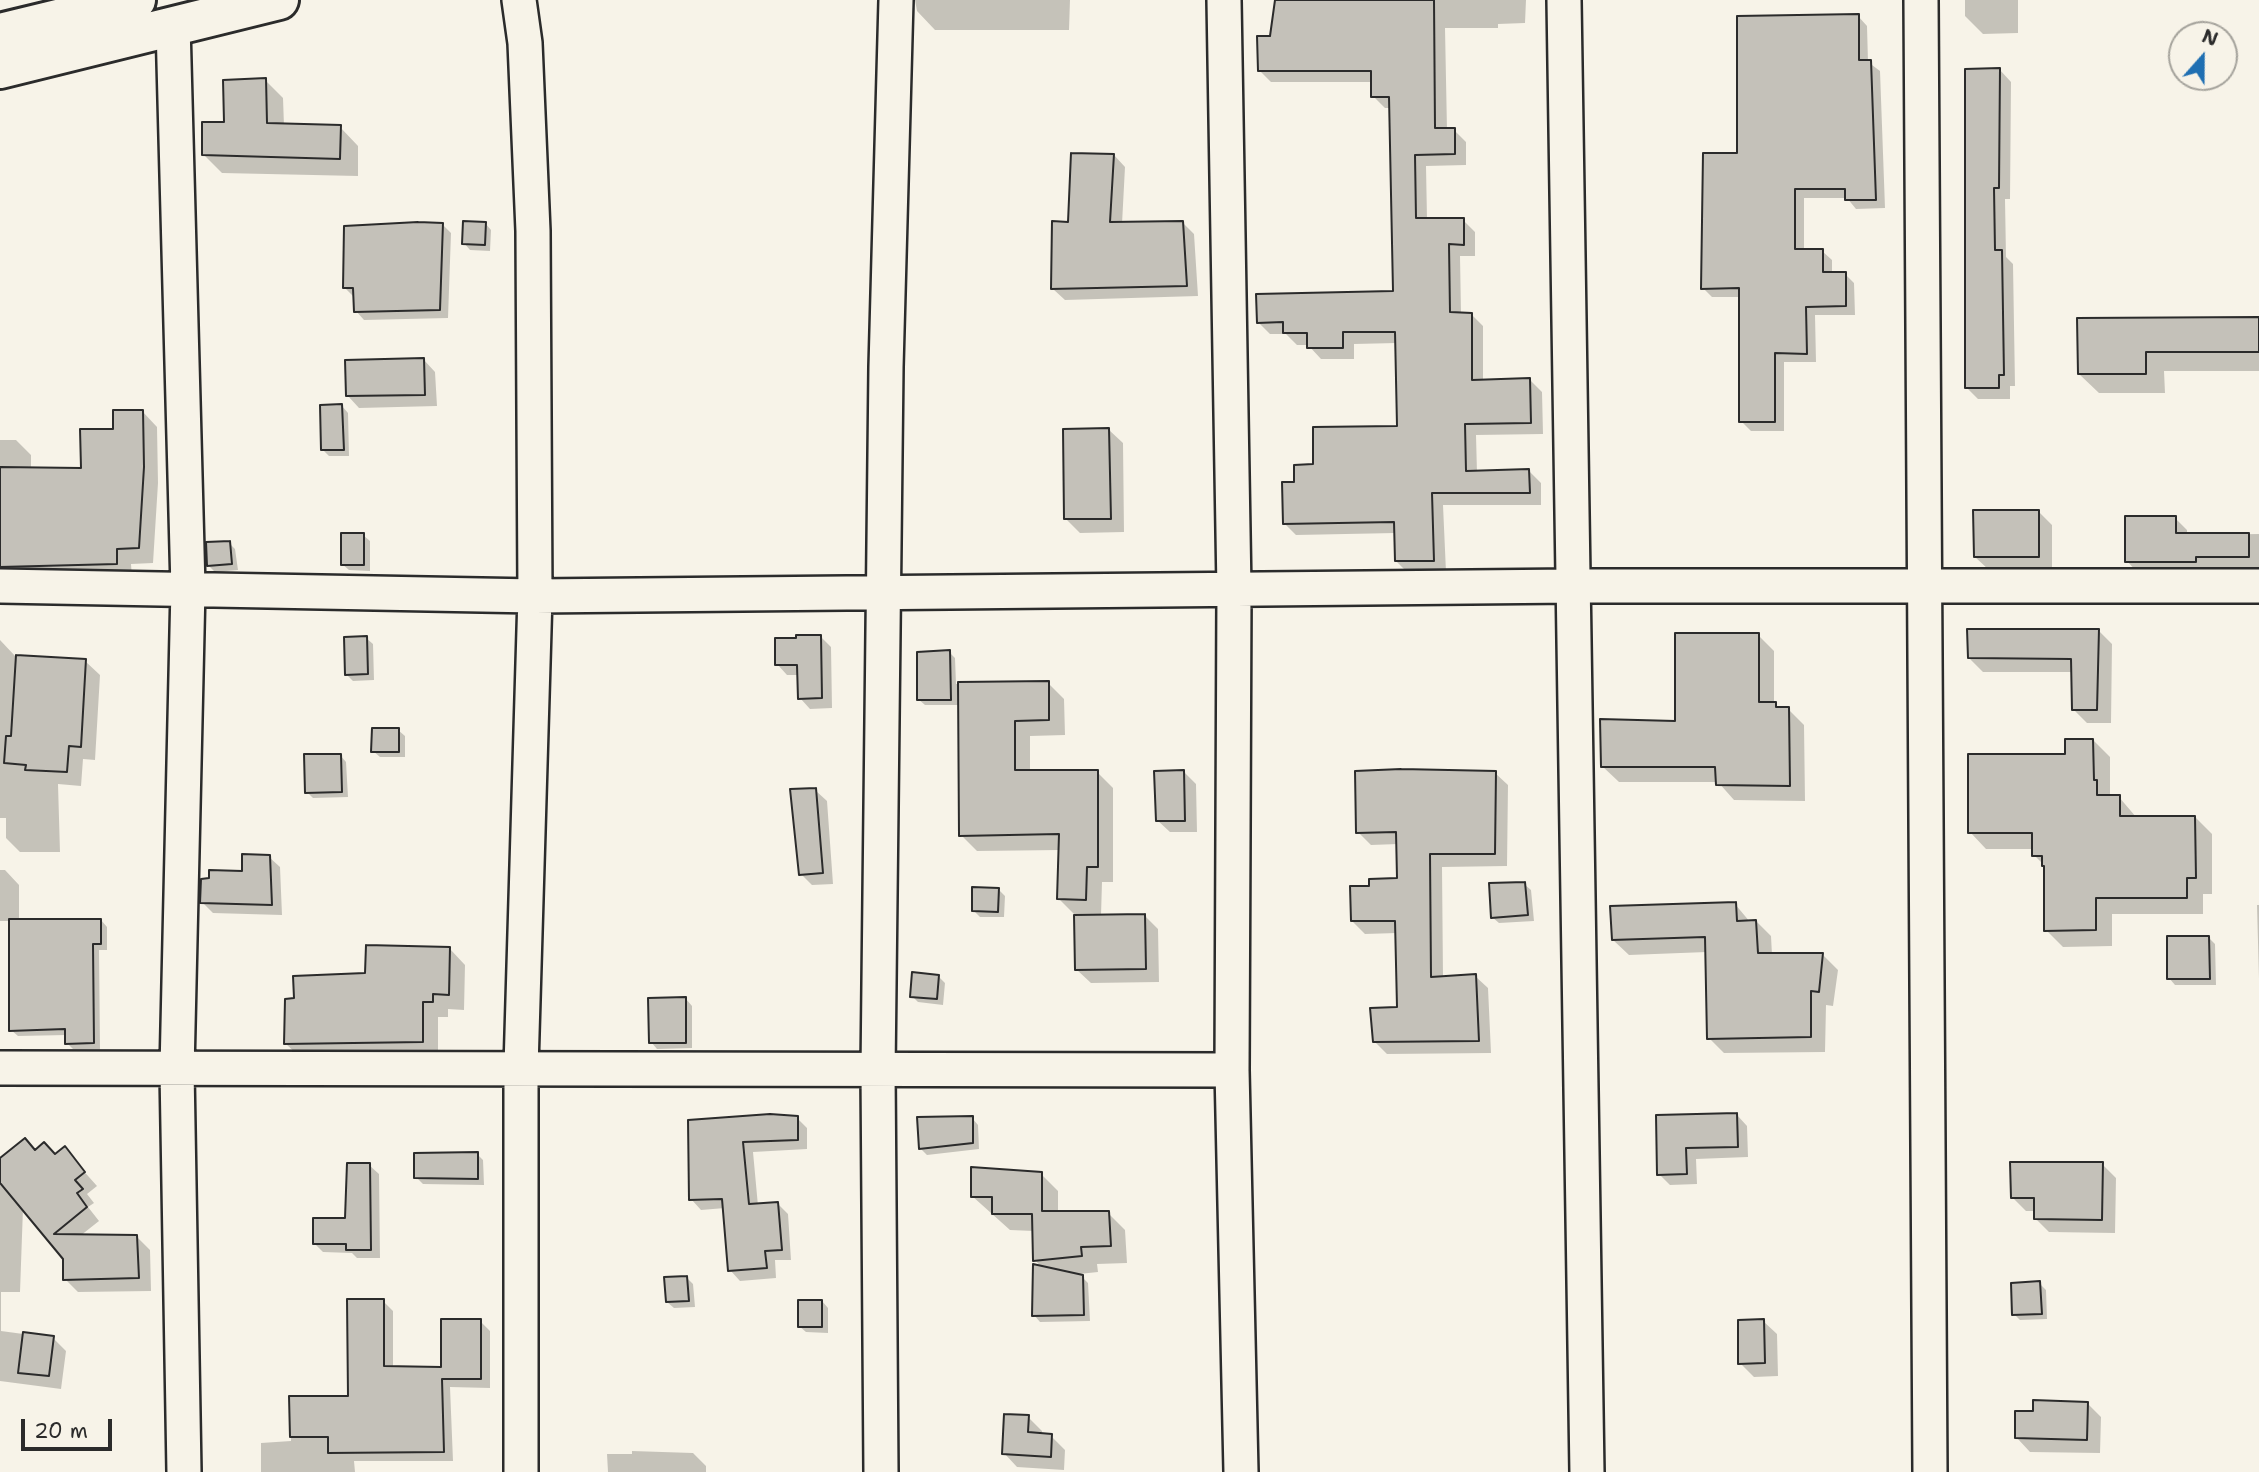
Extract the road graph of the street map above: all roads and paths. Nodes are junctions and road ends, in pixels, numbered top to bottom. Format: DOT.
graph roads {
  1 [pos="136,0"];
  2 [pos="279,0"];
  3 [pos="519,0"];
  4 [pos="896,0"];
  5 [pos="1224,0"];
  6 [pos="1564,0"];
  7 [pos="1921,0"];
  8 [pos="173,25"];
  9 [pos="0,33"];
  10 [pos="0,69"];
  11 [pos="0,586"];
  12 [pos="1574,586"];
  13 [pos="2259,586"];
  14 [pos="1925,587"];
  15 [pos="188,588"];
  16 [pos="1234,590"];
  17 [pos="884,592"];
  18 [pos="535,596"];
  19 [pos="521,1067"];
  20 [pos="0,1068"];
  21 [pos="177,1070"];
  22 [pos="1232,1070"];
  23 [pos="878,1071"];
  24 [pos="184,1472"];
  25 [pos="521,1472"];
  26 [pos="881,1472"];
  27 [pos="1241,1472"];
  28 [pos="1587,1472"];
  29 [pos="1930,1472"];
  1 -- 9 [label="highway"];
  2 -- 8 [label="highway"];
  3 -- 18 [label="street"];
  4 -- 17 [label="street"];
  5 -- 16 [label="street"];
  6 -- 12 [label="street"];
  7 -- 14 [label="street"];
  8 -- 10 [label="highway"];
  8 -- 15 [label="street"];
  11 -- 15 [label="street"];
  12 -- 14 [label="street"];
  12 -- 16 [label="street"];
  12 -- 28 [label="street"];
  13 -- 14 [label="street"];
  14 -- 29 [label="street"];
  15 -- 18 [label="street"];
  15 -- 21 [label="street"];
  16 -- 17 [label="street"];
  16 -- 22 [label="street"];
  17 -- 18 [label="street"];
  17 -- 23 [label="street"];
  18 -- 19 [label="street"];
  19 -- 21 [label="street"];
  19 -- 23 [label="street"];
  19 -- 25 [label="street"];
  20 -- 21 [label="street"];
  21 -- 24 [label="street"];
  22 -- 23 [label="street"];
  22 -- 27 [label="street"];
  23 -- 26 [label="street"];
}
